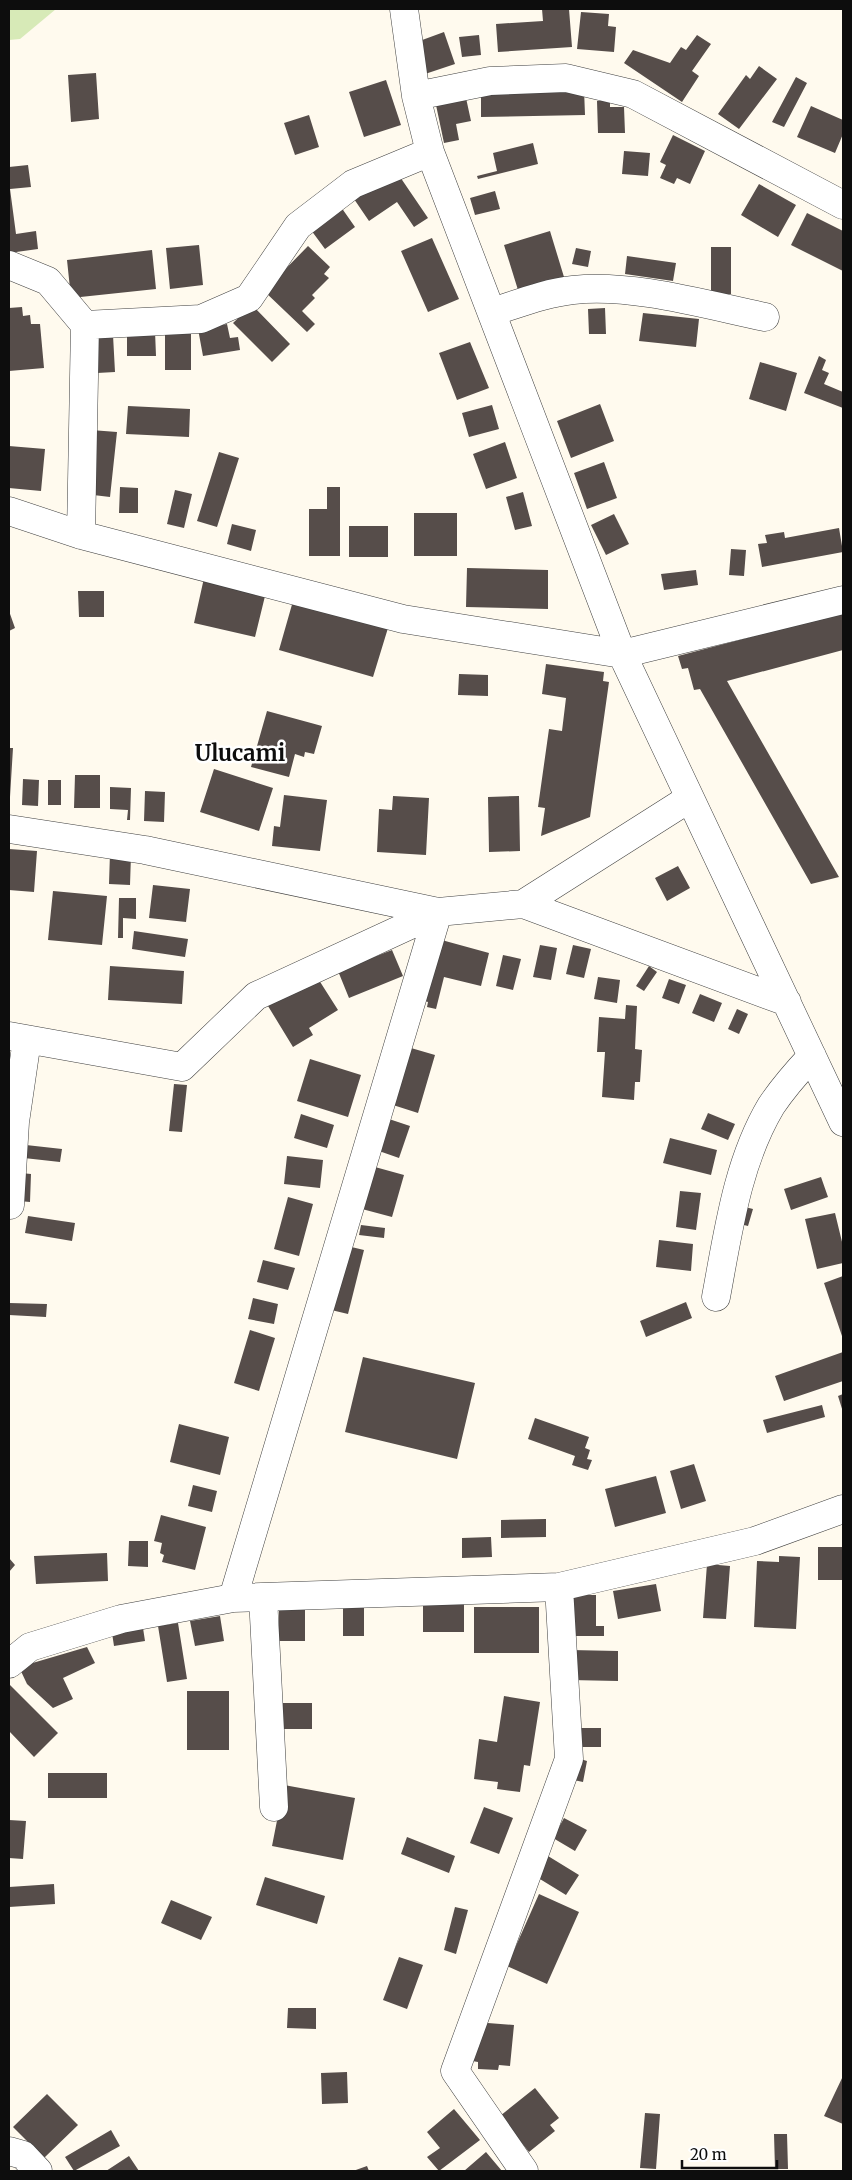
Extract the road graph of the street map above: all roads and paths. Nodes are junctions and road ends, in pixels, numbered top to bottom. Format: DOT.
graph roads {
  1 [pos="404,9"];
  2 [pos="416,96"];
  3 [pos="430,152"];
  4 [pos="843,205"];
  5 [pos="9,266"];
  6 [pos="492,312"];
  7 [pos="766,317"];
  8 [pos="85,325"];
  9 [pos="9,512"];
  10 [pos="81,535"];
  11 [pos="843,600"];
  12 [pos="622,654"];
  13 [pos="690,798"];
  14 [pos="9,829"];
  15 [pos="523,904"];
  16 [pos="438,912"];
  17 [pos="787,1002"];
  18 [pos="18,1038"];
  19 [pos="812,1056"];
  20 [pos="843,1122"];
  21 [pos="10,1205"];
  22 [pos="716,1297"];
  23 [pos="843,1509"];
  24 [pos="559,1587"];
  25 [pos="263,1597"];
  26 [pos="233,1598"];
  27 [pos="9,1664"];
  28 [pos="274,1807"];
  29 [pos="9,2151"];
  30 [pos="38,2171"];
  31 [pos="524,2171"];
  1 -- 2 [label="street"];
  2 -- 3 [label="street"];
  2 -- 4 [label="street"];
  3 -- 6 [label="street"];
  3 -- 8 [label="street"];
  5 -- 8 [label="street"];
  6 -- 7 [label="street"];
  6 -- 12 [label="street"];
  8 -- 10 [label="street"];
  9 -- 10 [label="street"];
  10 -- 12 [label="street"];
  11 -- 12 [label="street"];
  12 -- 13 [label="street"];
  13 -- 15 [label="street"];
  13 -- 17 [label="street"];
  14 -- 16 [label="street"];
  15 -- 16 [label="street"];
  15 -- 17 [label="street"];
  16 -- 18 [label="street"];
  16 -- 26 [label="street"];
  17 -- 19 [label="street"];
  18 -- 21 [label="street"];
  19 -- 20 [label="street"];
  19 -- 22 [label="street"];
  23 -- 24 [label="street"];
  24 -- 25 [label="street"];
  24 -- 31 [label="street"];
  25 -- 26 [label="street"];
  25 -- 28 [label="street"];
  26 -- 27 [label="street"];
  29 -- 30 [label="street"];
}
